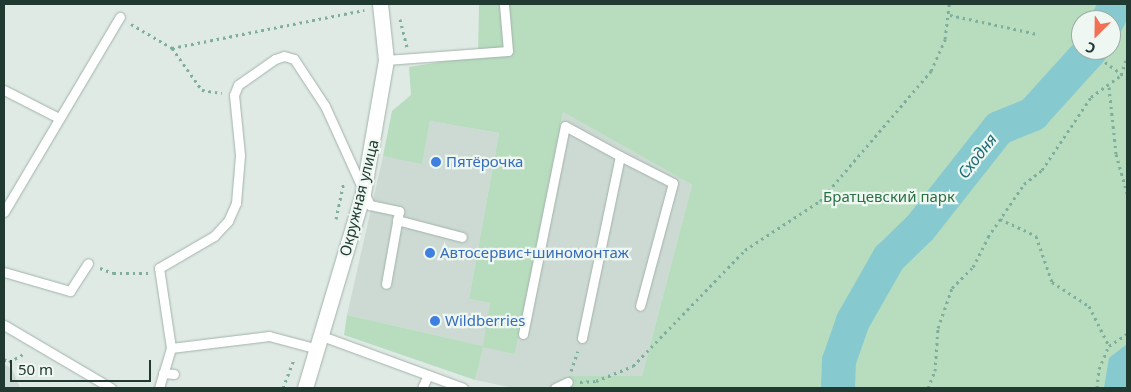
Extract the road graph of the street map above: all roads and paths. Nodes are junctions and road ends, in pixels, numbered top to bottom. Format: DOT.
graph roads {
  1 [pos="504,4"];
  2 [pos="949,4"];
  3 [pos="373,7"];
  4 [pos="950,15"];
  5 [pos="120,17"];
  6 [pos="1037,34"];
  7 [pos="172,48"];
  8 [pos="1127,58"];
  9 [pos="386,60"];
  10 [pos="1105,62"];
  11 [pos="1121,75"];
  12 [pos="1127,78"];
  13 [pos="1109,87"];
  14 [pos="4,90"];
  15 [pos="234,95"];
  16 [pos="59,118"];
  17 [pos="620,156"];
  18 [pos="350,162"];
  19 [pos="363,193"];
  20 [pos="1127,193"];
  21 [pos="4,212"];
  22 [pos="397,220"];
  23 [pos="1000,220"];
  24 [pos="334,226"];
  25 [pos="462,237"];
  26 [pos="88,263"];
  27 [pos="4,272"];
  28 [pos="145,272"];
  29 [pos="113,273"];
  30 [pos="386,284"];
  31 [pos="640,306"];
  32 [pos="4,325"];
  33 [pos="523,334"];
  34 [pos="1127,334"];
  35 [pos="582,338"];
  36 [pos="320,342"];
  37 [pos="301,343"];
  38 [pos="1110,346"];
  39 [pos="170,348"];
  40 [pos="4,359"];
  41 [pos="9,362"];
  42 [pos="163,373"];
  43 [pos="174,374"];
  44 [pos="428,375"];
  45 [pos="568,382"];
  46 [pos="111,388"];
  47 [pos="159,388"];
  48 [pos="283,388"];
  49 [pos="305,388"];
  50 [pos="422,388"];
  51 [pos="463,388"];
  52 [pos="555,388"];
  53 [pos="928,388"];
  54 [pos="1097,388"];
  1 -- 9 [label="lane"];
  2 -- 4 [label="path"];
  3 -- 7 [label="path"];
  3 -- 9 [label="street, Окружная улица"];
  4 -- 6 [label="path"];
  4 -- 45 [label="path"];
  5 -- 7 [label="path"];
  5 -- 16 [label="lane"];
  7 -- 15 [label="path"];
  8 -- 11 [label="path"];
  9 -- 19 [label="street, Окружная улица"];
  10 -- 11 [label="path"];
  11 -- 12 [label="path"];
  11 -- 13 [label="path"];
  13 -- 20 [label="path"];
  13 -- 23 [label="path"];
  14 -- 16 [label="lane"];
  15 -- 18 [label="lane"];
  15 -- 39 [label="lane"];
  16 -- 21 [label="lane"];
  17 -- 31 [label="lane"];
  17 -- 33 [label="lane"];
  17 -- 35 [label="lane"];
  18 -- 19 [label="lane"];
  18 -- 24 [label="path"];
  19 -- 22 [label="lane"];
  19 -- 36 [label="street, Окружная улица"];
  22 -- 25 [label="lane"];
  22 -- 30 [label="lane"];
  23 -- 38 [label="path"];
  23 -- 53 [label="path"];
  26 -- 27 [label="lane"];
  28 -- 29 [label="path"];
  32 -- 46 [label="lane"];
  34 -- 38 [label="path"];
  35 -- 45 [label="path"];
  36 -- 37 [label="lane"];
  36 -- 44 [label="lane"];
  36 -- 49 [label="street, Окружная улица"];
  37 -- 39 [label="lane"];
  37 -- 48 [label="path"];
  38 -- 54 [label="path"];
  39 -- 42 [label="lane"];
  40 -- 41 [label="path"];
  42 -- 43 [label="lane"];
  42 -- 47 [label="lane"];
  44 -- 50 [label="lane"];
  44 -- 51 [label="lane"];
  45 -- 52 [label="lane"];
}
